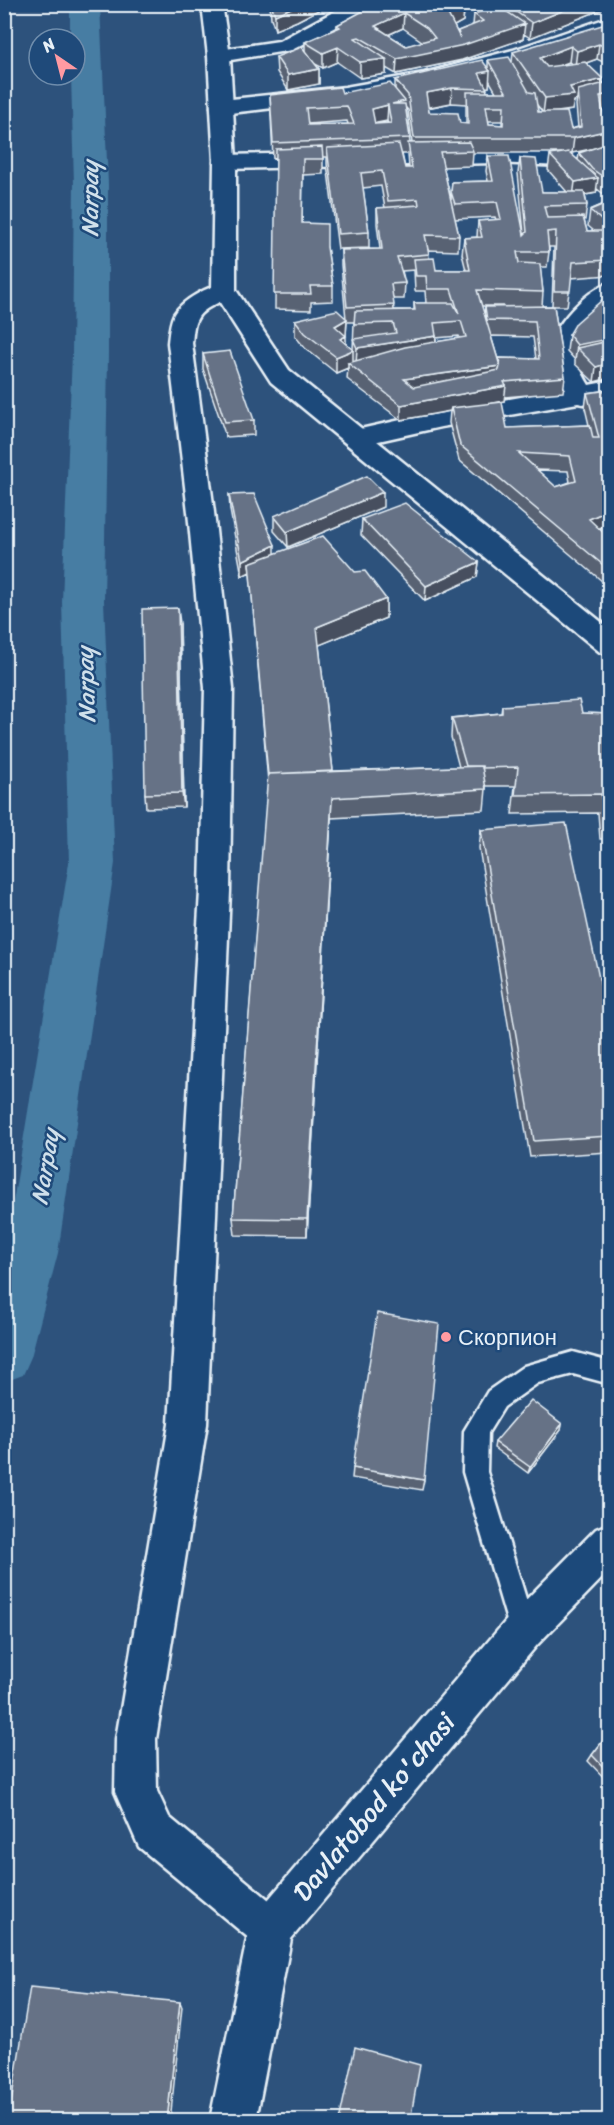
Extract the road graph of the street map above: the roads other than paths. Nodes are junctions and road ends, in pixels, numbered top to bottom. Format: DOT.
graph roads {
  1 [pos="212,4"];
  2 [pos="364,4"];
  3 [pos="609,23"];
  4 [pos="584,34"];
  5 [pos="609,45"];
  6 [pos="219,56"];
  7 [pos="222,107"];
  8 [pos="609,149"];
  9 [pos="225,162"];
  10 [pos="224,290"];
  11 [pos="609,291"];
  12 [pos="609,389"];
  13 [pos="583,396"];
  14 [pos="356,438"];
  15 [pos="609,645"];
  16 [pos="609,1373"];
  17 [pos="609,1542"];
  18 [pos="523,1631"];
  19 [pos="271,1929"];
  20 [pos="233,2121"];
  1 -- 6 [label="street"];
  2 -- 6 [label="street"];
  3 -- 4 [label="street"];
  4 -- 5 [label="street"];
  4 -- 7 [label="street"];
  6 -- 7 [label="street"];
  7 -- 9 [label="street"];
  8 -- 9 [label="street"];
  9 -- 10 [label="street"];
  10 -- 14 [label="street"];
  10 -- 19 [label="street"];
  11 -- 13 [label="street"];
  12 -- 13 [label="street"];
  13 -- 14 [label="street"];
  14 -- 15 [label="street"];
  16 -- 18 [label="lane"];
  17 -- 18 [label="street, Davlatobod ko'chasi"];
  18 -- 19 [label="street, Davlatobod ko'chasi"];
  19 -- 20 [label="street, Davlatobod ko'chasi"];
}
